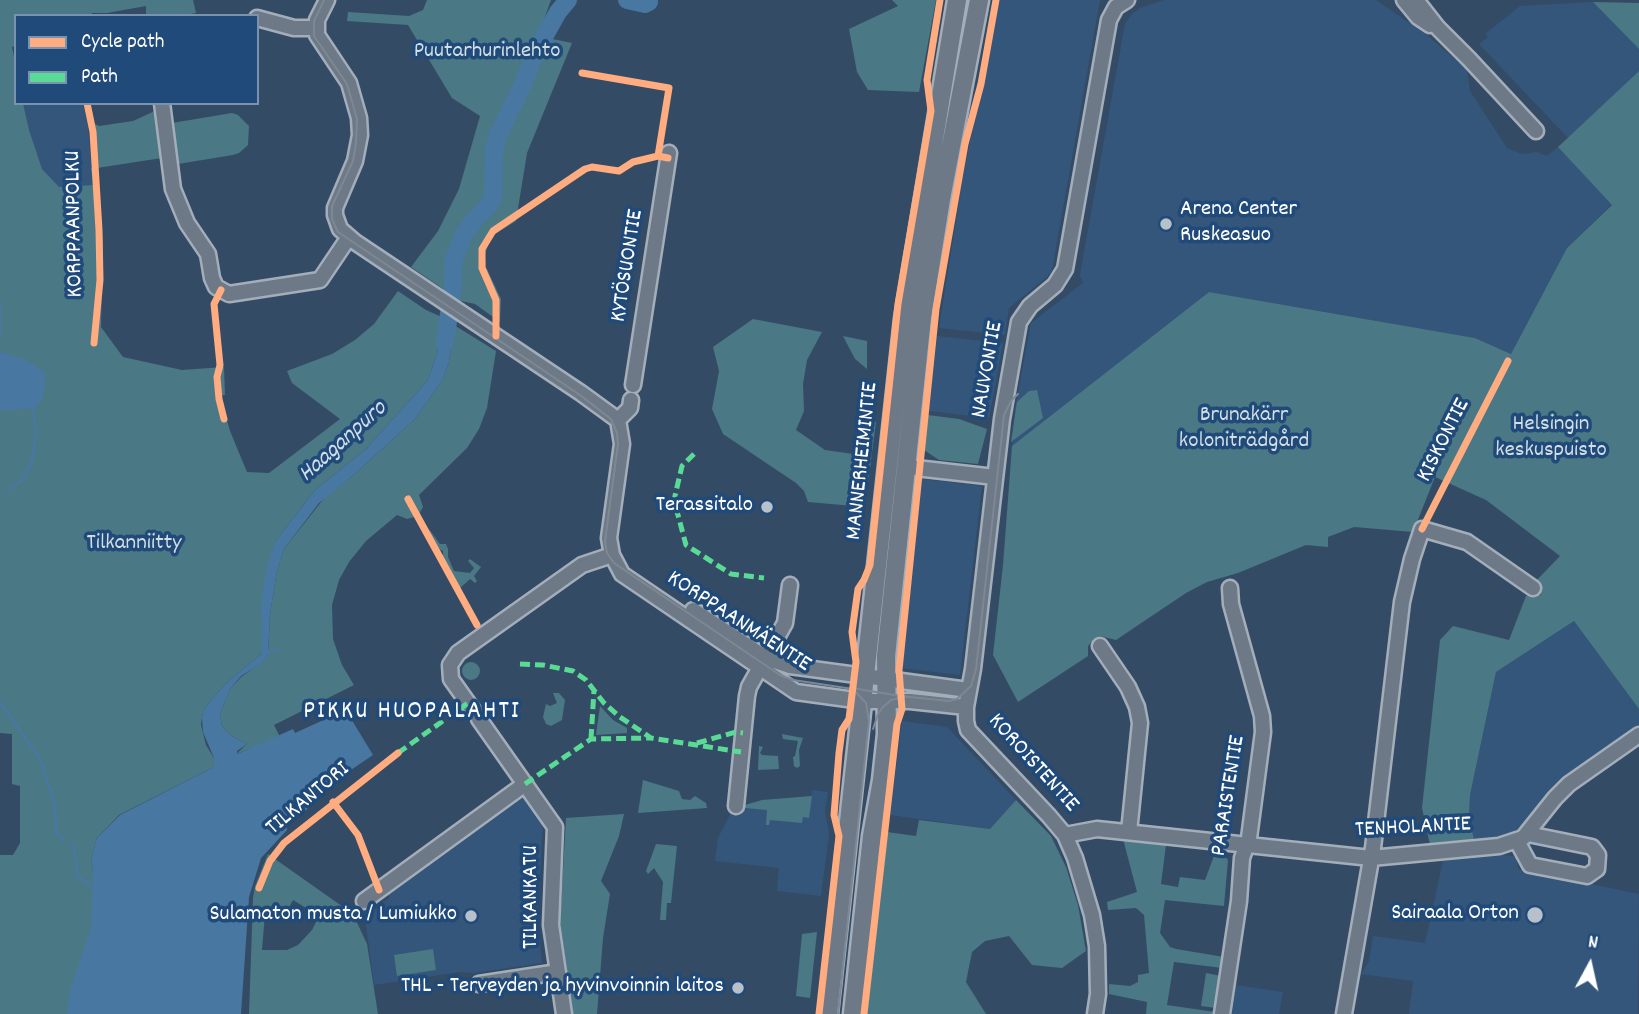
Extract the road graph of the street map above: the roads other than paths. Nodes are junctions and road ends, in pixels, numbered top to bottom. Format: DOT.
graph roads {
  1 [pos="327,0"];
  2 [pos="957,0"];
  3 [pos="979,0"];
  4 [pos="1127,0"];
  5 [pos="1404,0"];
  6 [pos="1416,0"];
  7 [pos="1434,0"];
  8 [pos="259,19"];
  9 [pos="1434,24"];
  10 [pos="316,28"];
  11 [pos="162,105"];
  12 [pos="1536,131"];
  13 [pos="669,153"];
  14 [pos="349,237"];
  15 [pos="618,421"];
  16 [pos="907,467"];
  17 [pos="995,477"];
  18 [pos="615,559"];
  19 [pos="790,585"];
  20 [pos="1230,588"];
  21 [pos="1533,589"];
  22 [pos="1100,646"];
  23 [pos="763,663"];
  24 [pos="864,676"];
  25 [pos="885,678"];
  26 [pos="968,690"];
  27 [pos="887,700"];
  28 [pos="862,701"];
  29 [pos="966,707"];
  30 [pos="1639,735"];
  31 [pos="525,784"];
  32 [pos="736,806"];
  33 [pos="1129,832"];
  34 [pos="1065,835"];
  35 [pos="1523,838"];
  36 [pos="1245,845"];
  37 [pos="1371,858"];
  38 [pos="364,901"];
  39 [pos="558,972"];
  40 [pos="479,984"];
  41 [pos="564,1014"];
  42 [pos="828,1014"];
  43 [pos="853,1014"];
  44 [pos="1095,1014"];
  45 [pos="1222,1014"];
  46 [pos="1345,1014"];
  1 -- 10 [label="street"];
  2 -- 24 [label="main road, MANNERHEIMINTIE"];
  3 -- 16 [label="main road, MANNERHEIMINTIE"];
  4 -- 17 [label="street, NAUVONTIE"];
  5 -- 9 [label="street"];
  6 -- 9 [label="street"];
  7 -- 9 [label="street"];
  8 -- 10 [label="street"];
  9 -- 12 [label="street"];
  10 -- 14 [label="street"];
  11 -- 14 [label="street"];
  13 -- 15 [label="street, KYTÖSUONTIE"];
  14 -- 15 [label="street"];
  15 -- 18 [label="street"];
  16 -- 17 [label="street"];
  16 -- 25 [label="main road, MANNERHEIMINTIE"];
  17 -- 26 [label="street, NAUVONTIE"];
  18 -- 23 [label="street, KORPPAANMÄENTIE"];
  18 -- 31 [label="street, TILKANKATU"];
  19 -- 23 [label="street"];
  20 -- 36 [label="street, PARAISTENTIE"];
  21 -- 37 [label="street"];
  22 -- 33 [label="street"];
  23 -- 24 [label="street, KORPPAANMÄENTIE"];
  23 -- 28 [label="street, KORPPAANMÄENTIE"];
  23 -- 32 [label="street"];
  24 -- 25 [label="street, KORPPAANMÄENTIE"];
  24 -- 28 [label="main road, MANNERHEIMINTIE"];
  25 -- 26 [label="street"];
  25 -- 27 [label="main road, MANNERHEIMINTIE"];
  26 -- 29 [label="street, KOROISTENTIE"];
  27 -- 28 [label="street, KORPPAANMÄENTIE"];
  27 -- 29 [label="street, KOROISTENTIE"];
  27 -- 43 [label="main road, MANNERHEIMINTIE"];
  28 -- 42 [label="main road, MANNERHEIMINTIE"];
  29 -- 34 [label="street, KOROISTENTIE"];
  30 -- 35 [label="street"];
  31 -- 38 [label="street"];
  31 -- 39 [label="street, TILKANKATU"];
  33 -- 34 [label="street, TENHOLANTIE"];
  33 -- 36 [label="street, TENHOLANTIE"];
  34 -- 44 [label="street, KOROISTENTIE"];
  35 -- 35 [label="street"];
  35 -- 37 [label="street, TENHOLANTIE"];
  36 -- 37 [label="street, TENHOLANTIE"];
  36 -- 45 [label="street, PARAISTENTIE"];
  37 -- 46 [label="street"];
  39 -- 40 [label="street"];
  39 -- 41 [label="street, TILKANKATU"];
}
